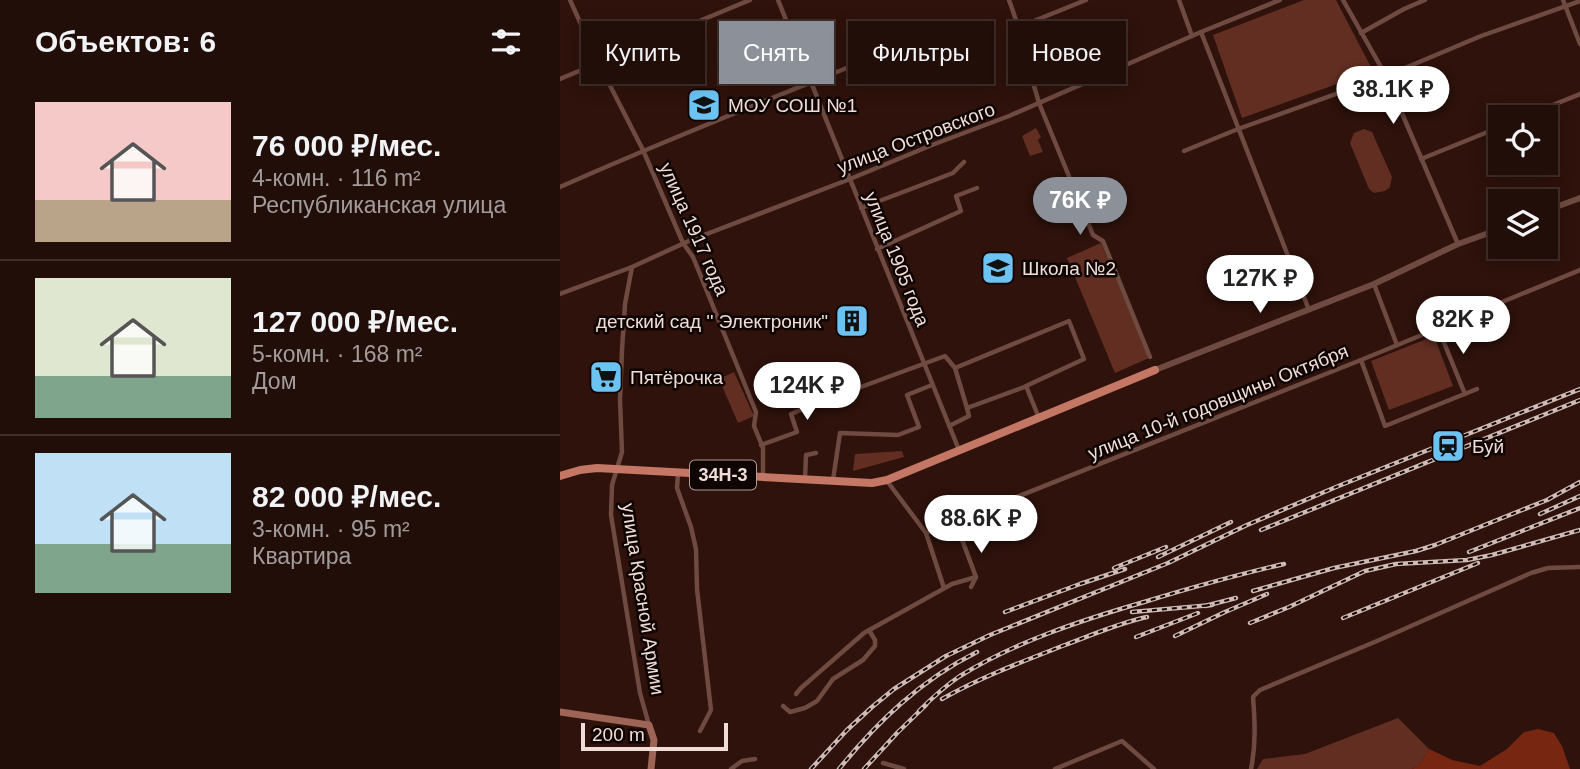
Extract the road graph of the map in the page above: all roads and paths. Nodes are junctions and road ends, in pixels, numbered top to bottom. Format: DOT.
graph roads {
  1 [pos="570,0"];
  2 [pos="751,0"];
  3 [pos="778,0"];
  4 [pos="1009,0"];
  5 [pos="1086,0"];
  6 [pos="1180,0"];
  7 [pos="1280,0"];
  8 [pos="1343,0"];
  9 [pos="1425,0"];
  10 [pos="1580,1"];
  11 [pos="1564,3"];
  12 [pos="699,21"];
  13 [pos="787,21"];
  14 [pos="1017,21"];
  15 [pos="1034,21"];
  16 [pos="581,24"];
  17 [pos="1201,32"];
  18 [pos="1361,33"];
  19 [pos="1192,36"];
  20 [pos="1580,44"];
  21 [pos="581,70"];
  22 [pos="1386,76"];
  23 [pos="560,79"];
  24 [pos="609,84"];
  25 [pos="809,84"];
  26 [pos="812,84"];
  27 [pos="1033,84"];
  28 [pos="1580,94"];
  29 [pos="1039,103"];
  30 [pos="1553,105"];
  31 [pos="1238,129"];
  32 [pos="1488,132"];
  33 [pos="643,150"];
  34 [pos="1184,150"];
  35 [pos="1421,159"];
  36 [pos="964,162"];
  37 [pos="850,179"];
  38 [pos="560,187"];
  39 [pos="977,188"];
  40 [pos="1580,198"];
  41 [pos="1558,206"];
  42 [pos="861,208"];
  43 [pos="1488,233"];
  44 [pos="683,243"];
  45 [pos="1458,244"];
  46 [pos="877,249"];
  47 [pos="632,267"];
  48 [pos="1580,270"];
  49 [pos="1374,284"];
  50 [pos="560,294"];
  51 [pos="1309,310"];
  52 [pos="1438,328"];
  53 [pos="1397,345"];
  54 [pos="1150,356"];
  55 [pos="1361,360"];
  56 [pos="923,363"];
  57 [pos="955,368"];
  58 [pos="1155,370"];
  59 [pos="801,378"];
  60 [pos="932,384"];
  61 [pos="1027,386"];
  62 [pos="1477,389"];
  63 [pos="1465,394"];
  64 [pos="812,405"];
  65 [pos="967,408"];
  66 [pos="1039,418"];
  67 [pos="949,426"];
  68 [pos="761,445"];
  69 [pos="958,450"];
  70 [pos="816,453"];
  71 [pos="617,470"];
  72 [pos="678,473"];
  73 [pos="560,476"];
  74 [pos="763,478"];
  75 [pos="805,480"];
  76 [pos="887,480"];
  77 [pos="833,481"];
  78 [pos="956,521"];
  79 [pos="926,533"];
  80 [pos="1580,568"];
  81 [pos="976,577"];
  82 [pos="971,587"];
  83 [pos="944,588"];
  84 [pos="869,630"];
  85 [pos="796,694"];
  86 [pos="783,706"];
  87 [pos="560,712"];
  88 [pos="649,724"];
  89 [pos="700,731"];
  90 [pos="755,759"];
  91 [pos="883,763"];
  92 [pos="651,769"];
  93 [pos="731,769"];
  94 [pos="901,769"];
  95 [pos="1055,769"];
  96 [pos="1154,769"];
  97 [pos="1251,769"];
  1 -- 16 [label="street, улица 1917 года"];
  2 -- 12 [label="street"];
  3 -- 13 [label="street, улица 1905 года"];
  4 -- 14 [label="street"];
  5 -- 15 [label="street"];
  6 -- 19 [label="street"];
  7 -- 17 [label="street, улица Островского"];
  8 -- 18 [label="street"];
  9 -- 18 [label="street"];
  10 -- 11 [label="street"];
  11 -- 20 [label="street"];
  11 -- 22 [label="street"];
  17 -- 19 [label="street, улица Островского"];
  17 -- 31 [label="street"];
  18 -- 22 [label="street"];
  19 -- 29 [label="street, улица Островского"];
  21 -- 23 [label="street"];
  22 -- 31 [label="street"];
  22 -- 35 [label="street"];
  24 -- 33 [label="street, улица 1917 года"];
  25 -- 33 [label="street"];
  26 -- 37 [label="street, улица 1905 года"];
  27 -- 29 [label="street"];
  28 -- 30 [label="street"];
  29 -- 37 [label="street, улица Островского"];
  29 -- 54 [label="street"];
  31 -- 34 [label="street"];
  31 -- 51 [label="street"];
  32 -- 35 [label="street"];
  33 -- 38 [label="street"];
  33 -- 44 [label="street, улица 1917 года"];
  35 -- 45 [label="street"];
  36 -- 42 [label="street"];
  37 -- 42 [label="street, улица 1905 года"];
  37 -- 44 [label="street, улица Островского"];
  39 -- 46 [label="street"];
  40 -- 41 [label="street"];
  42 -- 46 [label="street, улица 1905 года"];
  43 -- 45 [label="street, 34Н-3"];
  44 -- 47 [label="street, улица Островского"];
  44 -- 68 [label="street, улица 1917 года"];
  45 -- 49 [label="street, 34Н-3"];
  46 -- 56 [label="street, улица 1905 года"];
  47 -- 50 [label="street, улица Островского"];
  47 -- 71 [label="street, улица Красной Армии"];
  48 -- 52 [label="street, улица 10-й годовщины Октября"];
  49 -- 51 [label="street, 34Н-3"];
  49 -- 53 [label="street"];
  51 -- 58 [label="street, 34Н-3"];
  52 -- 53 [label="street, улица 10-й годовщины Октября"];
  52 -- 63 [label="street"];
  53 -- 55 [label="street, улица 10-й годовщины Октября"];
  55 -- 63 [label="street"];
  55 -- 78 [label="street, улица 10-й годовщины Октября"];
  56 -- 57 [label="street"];
  56 -- 60 [label="street, улица 1905 года"];
  56 -- 64 [label="street"];
  57 -- 61 [label="street"];
  57 -- 65 [label="street"];
  58 -- 66 [label="main road, 34Н-3"];
  59 -- 64 [label="street"];
  60 -- 67 [label="street, улица 1905 года"];
  60 -- 77 [label="street"];
  61 -- 65 [label="street"];
  61 -- 66 [label="street"];
  62 -- 63 [label="street"];
  64 -- 68 [label="street"];
  65 -- 67 [label="street"];
  66 -- 69 [label="main road, 34Н-3"];
  67 -- 69 [label="street, улица 1905 года"];
  68 -- 74 [label="street, улица 1917 года"];
  69 -- 76 [label="main road, 34Н-3"];
  70 -- 75 [label="street"];
  71 -- 72 [label="main road, 34Н-3"];
  71 -- 73 [label="main road, 34Н-3"];
  71 -- 88 [label="street, улица Красной Армии"];
  72 -- 74 [label="main road, 34Н-3"];
  72 -- 89 [label="street"];
  74 -- 75 [label="main road, 34Н-3"];
  75 -- 77 [label="main road, 34Н-3"];
  76 -- 77 [label="main road, 34Н-3"];
  76 -- 79 [label="street"];
  78 -- 79 [label="street, улица 10-й годовщины Октября"];
  78 -- 81 [label="street"];
  79 -- 83 [label="street"];
  80 -- 97 [label="street"];
  81 -- 82 [label="street"];
  81 -- 83 [label="street"];
  83 -- 84 [label="street"];
  84 -- 85 [label="street"];
  84 -- 86 [label="street"];
  87 -- 88 [label="main road"];
  88 -- 92 [label="main road, улица Красной Армии"];
  90 -- 93 [label="street"];
  91 -- 94 [label="street"];
  95 -- 96 [label="street"];
}
